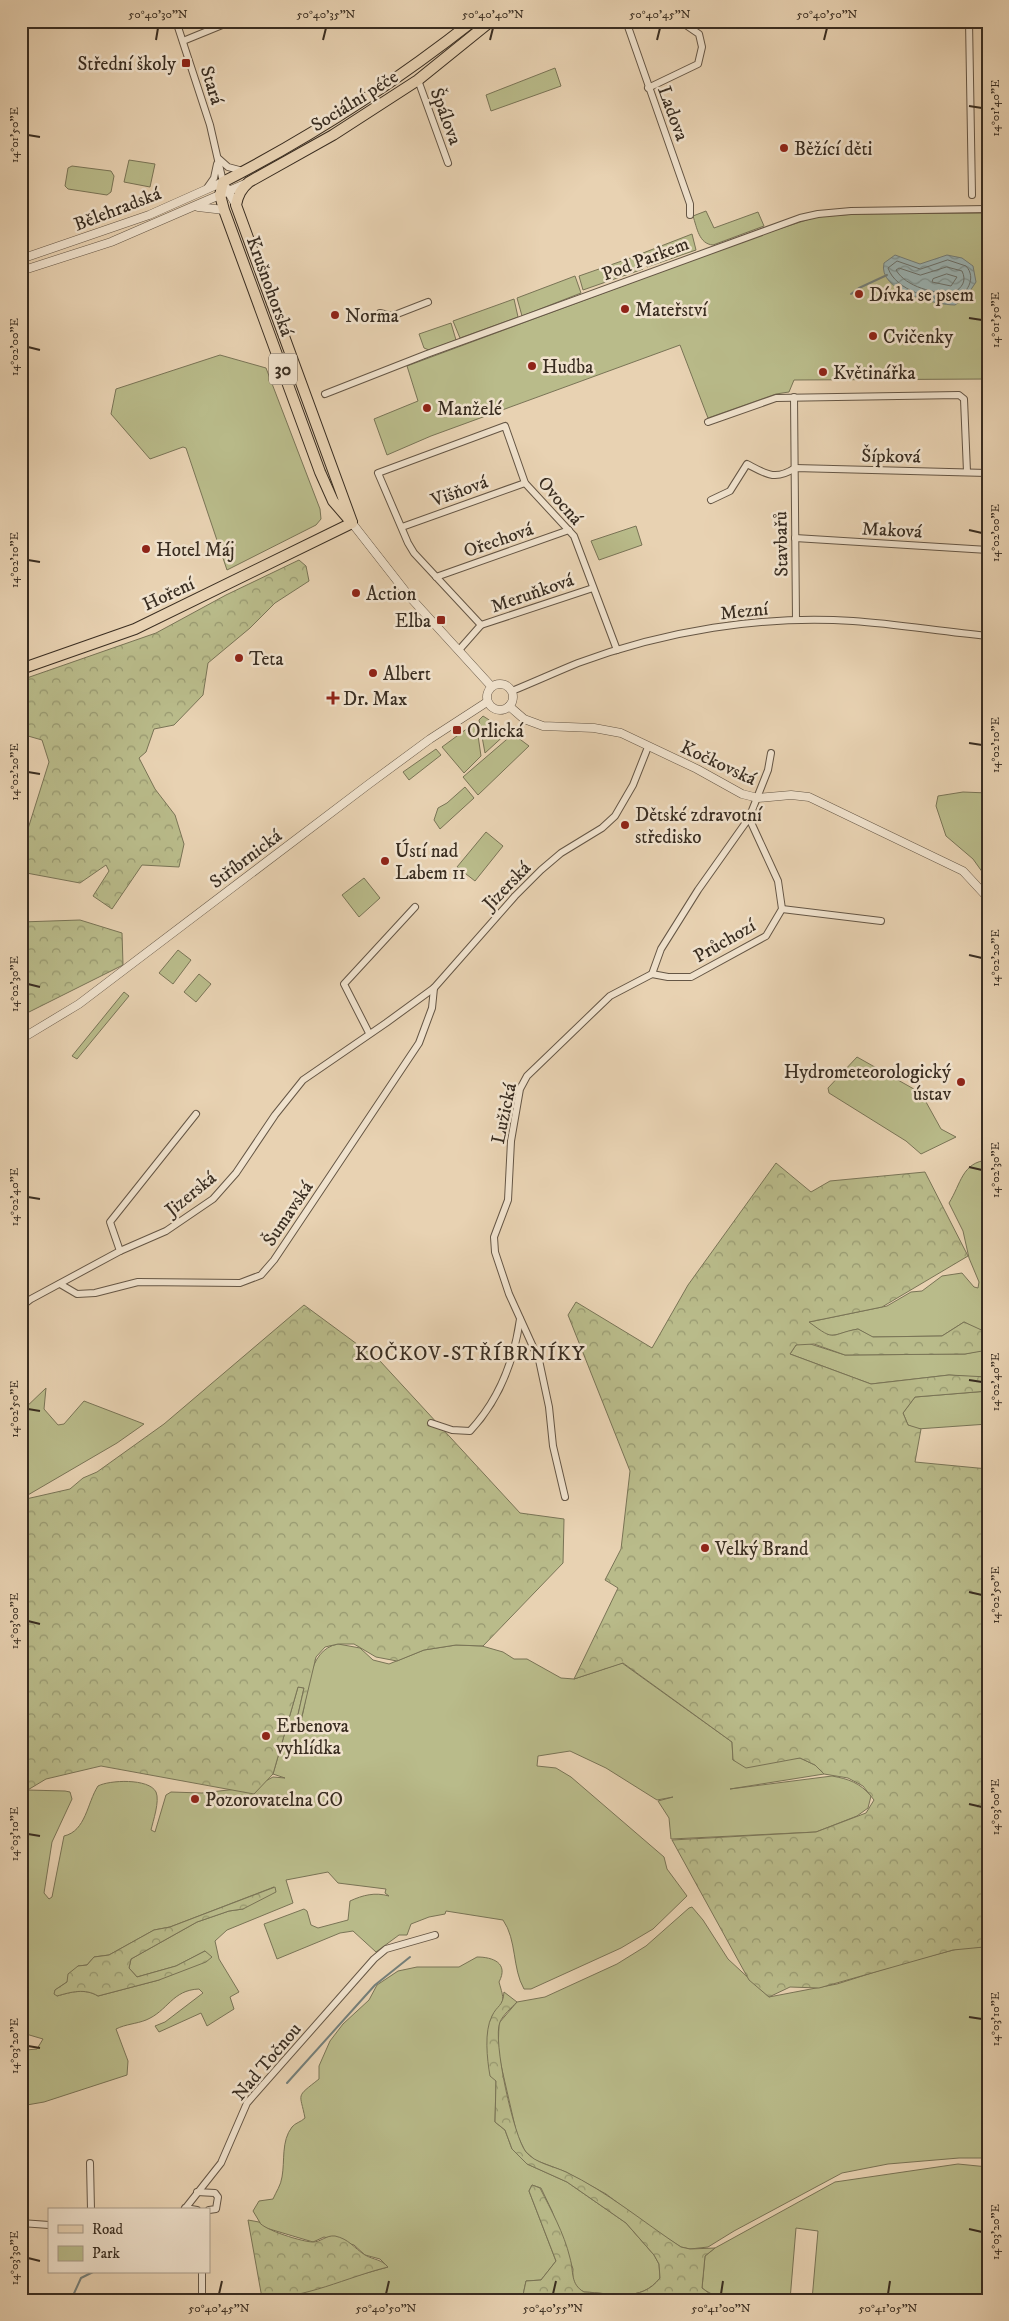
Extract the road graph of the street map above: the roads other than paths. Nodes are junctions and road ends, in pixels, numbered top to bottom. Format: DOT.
graph roads {
  1 [pos="176,21"];
  2 [pos="232,21"];
  3 [pos="473,21"];
  4 [pos="492,21"];
  5 [pos="626,21"];
  6 [pos="680,21"];
  7 [pos="969,21"];
  8 [pos="183,41"];
  9 [pos="418,80"];
  10 [pos="648,88"];
  11 [pos="218,158"];
  12 [pos="448,163"];
  13 [pos="244,171"];
  14 [pos="223,182"];
  15 [pos="249,182"];
  16 [pos="206,189"];
  17 [pos="225,193"];
  18 [pos="972,195"];
  19 [pos="236,205"];
  20 [pos="194,208"];
  21 [pos="988,209"];
  22 [pos="224,210"];
  23 [pos="690,215"];
  24 [pos="21,260"];
  25 [pos="21,271"];
  26 [pos="428,302"];
  27 [pos="380,313"];
  28 [pos="325,394"];
  29 [pos="794,397"];
  30 [pos="708,422"];
  31 [pos="795,468"];
  32 [pos="967,472"];
  33 [pos="987,473"];
  34 [pos="526,483"];
  35 [pos="711,500"];
  36 [pos="352,523"];
  37 [pos="402,526"];
  38 [pos="569,530"];
  39 [pos="795,538"];
  40 [pos="988,550"];
  41 [pos="436,577"];
  42 [pos="593,588"];
  43 [pos="796,620"];
  44 [pos="481,625"];
  45 [pos="988,636"];
  46 [pos="459,650"];
  47 [pos="617,650"];
  48 [pos="21,669"];
  49 [pos="491,686"];
  50 [pos="512,691"];
  51 [pos="487,702"];
  52 [pos="509,706"];
  53 [pos="648,747"];
  54 [pos="771,753"];
  55 [pos="758,798"];
  56 [pos="749,818"];
  57 [pos="988,898"];
  58 [pos="415,907"];
  59 [pos="782,909"];
  60 [pos="881,921"];
  61 [pos="652,974"];
  62 [pos="434,988"];
  63 [pos="369,1034"];
  64 [pos="21,1039"];
  65 [pos="196,1114"];
  66 [pos="120,1251"];
  67 [pos="60,1284"];
  68 [pos="21,1307"];
  69 [pos="520,1319"];
  70 [pos="431,1423"];
  71 [pos="565,1496"];
  72 [pos="435,1935"];
  73 [pos="90,2163"];
  74 [pos="197,2192"];
  75 [pos="91,2208"];
  76 [pos="185,2208"];
  77 [pos="210,2210"];
  78 [pos="21,2223"];
  79 [pos="48,2226"];
  80 [pos="202,2274"];
  81 [pos="202,2300"];
  1 -- 8 [label="street, Stará"];
  2 -- 8 [label="street"];
  3 -- 13 [label="main road, Sociální péče"];
  4 -- 9 [label="main road, Sociální péče"];
  5 -- 10 [label="street, Ladova"];
  6 -- 10 [label="street"];
  7 -- 18 [label="street"];
  8 -- 11 [label="street, Stará"];
  9 -- 12 [label="street, Špálova"];
  9 -- 15 [label="main road, Sociální péče"];
  10 -- 23 [label="street, Ladova"];
  11 -- 13 [label="street"];
  11 -- 14 [label="street, Stará"];
  11 -- 16 [label="street"];
  13 -- 14 [label="main road, Sociální péče"];
  14 -- 16 [label="street, Bělehradská"];
  14 -- 17 [label="main road, 30"];
  15 -- 17 [label="street, Sociální péče"];
  15 -- 19 [label="main road"];
  16 -- 24 [label="street, Bělehradská"];
  17 -- 19 [label="street, Krušnohorská / 30"];
  17 -- 20 [label="street, Bělehradská"];
  17 -- 22 [label="main road, Krušnohorská / 30"];
  19 -- 36 [label="main road, Krušnohorská / 30"];
  20 -- 22 [label="street, Bělehradská"];
  20 -- 25 [label="street, Bělehradská"];
  21 -- 28 [label="street, Pod Parkem"];
  22 -- 36 [label="main road, Krušnohorská / 30"];
  26 -- 27 [label="street"];
  29 -- 30 [label="street"];
  29 -- 31 [label="street, Stavbařů"];
  29 -- 32 [label="street"];
  31 -- 32 [label="street, Šípková"];
  31 -- 35 [label="street"];
  31 -- 39 [label="street, Stavbařů"];
  32 -- 33 [label="street, Šípková"];
  34 -- 37 [label="street, Višňová"];
  34 -- 37 [label="street, Ovocná"];
  34 -- 38 [label="street, Ovocná"];
  36 -- 46 [label="street, Krušnohorská"];
  36 -- 48 [label="main road, Hoření"];
  37 -- 41 [label="street"];
  38 -- 41 [label="street, Ořechová"];
  38 -- 42 [label="street, Ovocná"];
  39 -- 40 [label="street, Maková"];
  39 -- 43 [label="street, Stavbařů"];
  41 -- 44 [label="street"];
  42 -- 44 [label="street, Meruňková"];
  42 -- 47 [label="street, Ovocná"];
  43 -- 45 [label="street, Mezní"];
  43 -- 47 [label="street, Mezní"];
  44 -- 46 [label="street"];
  46 -- 49 [label="street, Krušnohorská"];
  47 -- 50 [label="street, Mezní"];
  49 -- 50 [label="street"];
  49 -- 51 [label="street"];
  50 -- 52 [label="street"];
  51 -- 52 [label="street"];
  51 -- 64 [label="street, Stříbrnická"];
  52 -- 53 [label="street, Kočkovská"];
  53 -- 55 [label="street, Kočkovská"];
  53 -- 62 [label="street, Jizerská"];
  54 -- 55 [label="street"];
  55 -- 56 [label="street"];
  55 -- 57 [label="street, Kočkovská"];
  56 -- 59 [label="street"];
  56 -- 61 [label="street"];
  58 -- 63 [label="street"];
  59 -- 60 [label="street"];
  59 -- 61 [label="street, Průchozí"];
  61 -- 69 [label="street, Lužická"];
  62 -- 63 [label="street, Jizerská"];
  62 -- 67 [label="street, Šumavská"];
  63 -- 66 [label="street, Jizerská"];
  65 -- 66 [label="street, Jizerská"];
  66 -- 67 [label="street, Jizerská"];
  67 -- 68 [label="street, Jizerská"];
  69 -- 70 [label="street"];
  69 -- 71 [label="street, Lužická"];
  72 -- 74 [label="street, Nad Točnou"];
  73 -- 75 [label="street"];
  74 -- 76 [label="street, Nad Točnou"];
  74 -- 77 [label="street"];
  78 -- 79 [label="street"];
  80 -- 81 [label="street"];
}
